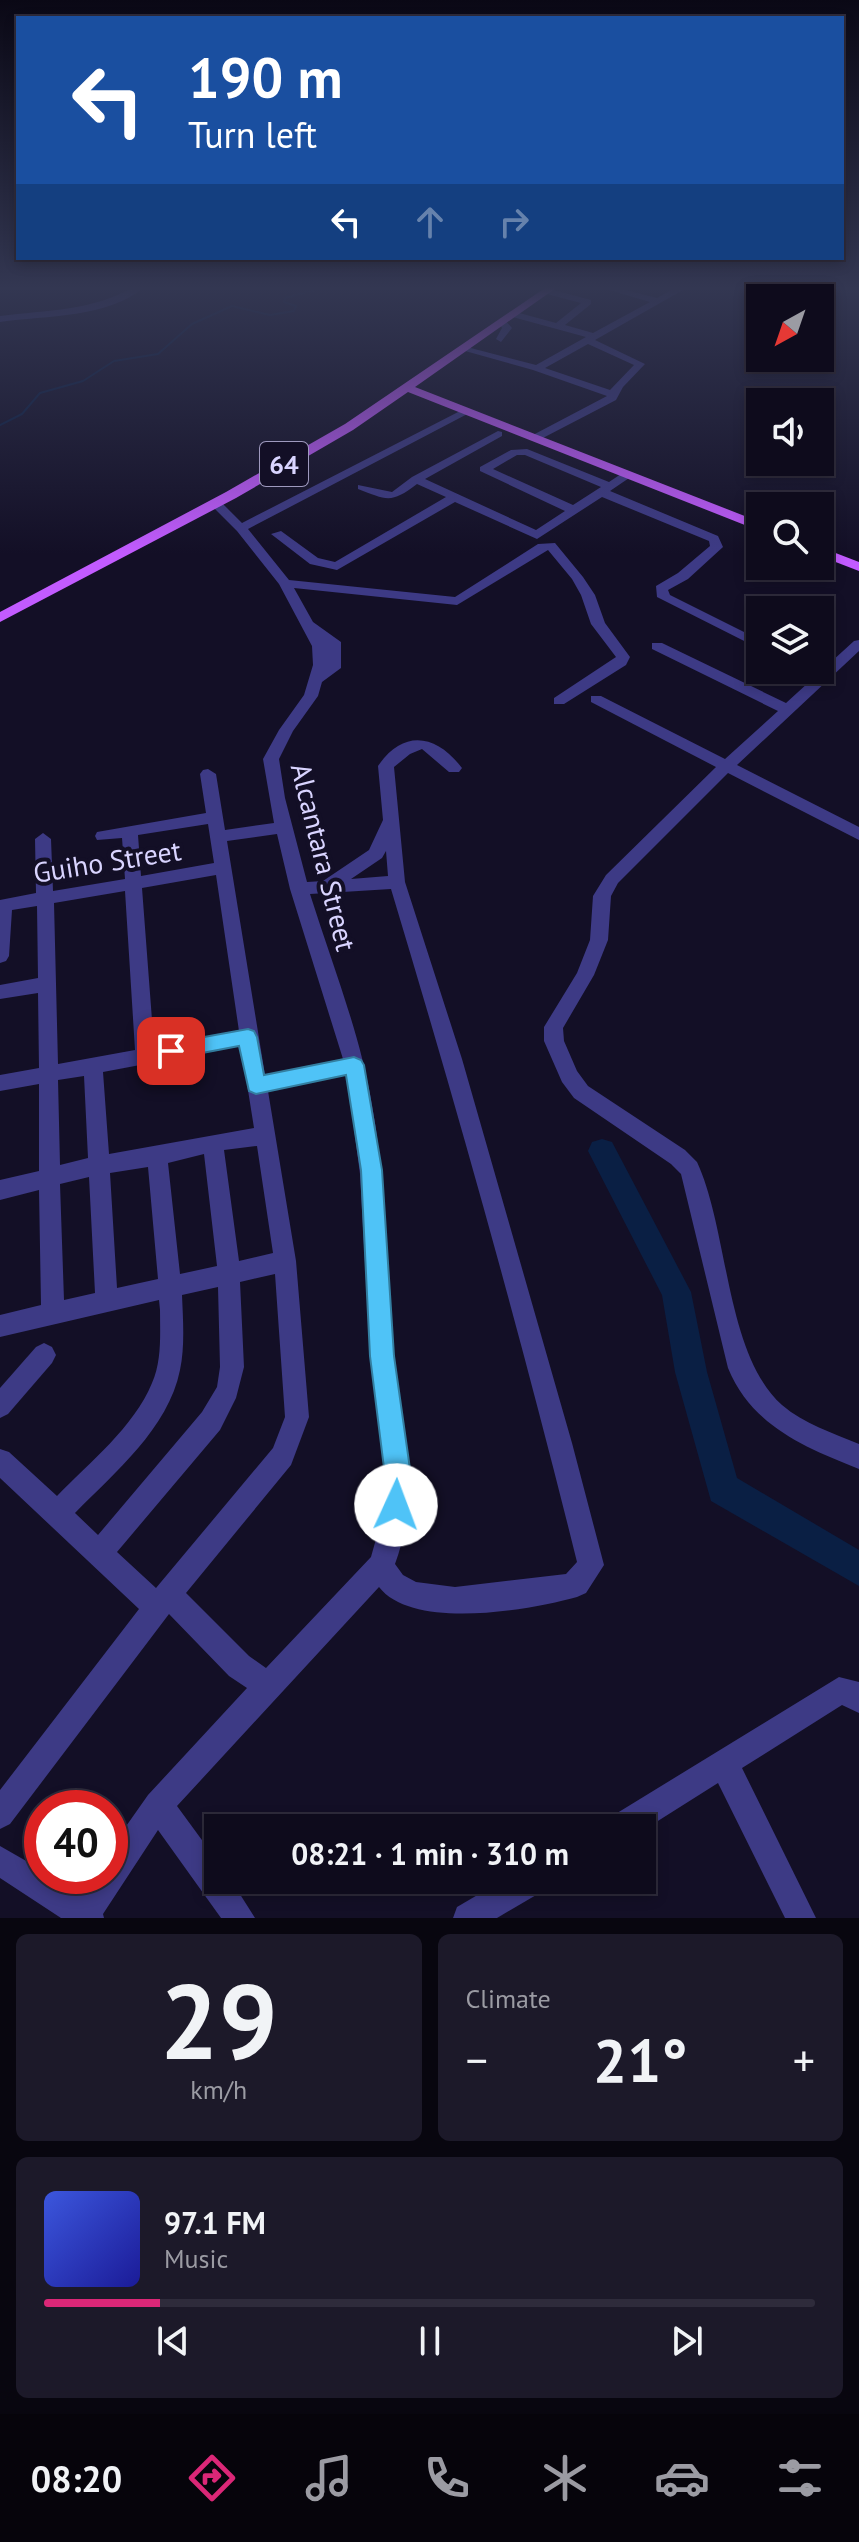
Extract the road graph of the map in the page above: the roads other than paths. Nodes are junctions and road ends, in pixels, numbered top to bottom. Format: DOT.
graph roads {
  1 [pos="426,376"];
  2 [pos="558,376"];
  3 [pos="629,376"];
  4 [pos="408,388"];
  5 [pos="613,395"];
  6 [pos="468,411"];
  7 [pos="535,438"];
  8 [pos="521,451"];
  9 [pos="628,474"];
  10 [pos="416,479"];
  11 [pos="362,487"];
  12 [pos="605,489"];
  13 [pos="455,497"];
  14 [pos="215,503"];
  15 [pos="574,510"];
  16 [pos="746,521"];
  17 [pos="241,528"];
  18 [pos="277,534"];
  19 [pos="834,557"];
  20 [pos="859,567"];
  21 [pos="285,583"];
  22 [pos="0,618"];
  23 [pos="746,638"];
  24 [pos="859,644"];
  25 [pos="657,646"];
  26 [pos="834,662"];
  27 [pos="811,684"];
  28 [pos="596,699"];
  29 [pos="559,701"];
  30 [pos="788,710"];
  31 [pos="725,767"];
  32 [pos="454,768"];
  33 [pos="208,774"];
  34 [pos="393,815"];
  35 [pos="216,827"];
  36 [pos="286,827"];
  37 [pos="130,831"];
  38 [pos="859,834"];
  39 [pos="103,836"];
  40 [pos="43,839"];
  41 [pos="223,868"];
  42 [pos="397,882"];
  43 [pos="134,883"];
  44 [pos="327,887"];
  45 [pos="299,889"];
  46 [pos="46,898"];
  47 [pos="2,905"];
  48 [pos="0,956"];
  49 [pos="47,984"];
  50 [pos="0,992"];
  51 [pos="248,1037"];
  52 [pos="145,1056"];
  53 [pos="354,1065"];
  54 [pos="93,1066"];
  55 [pos="49,1074"];
  56 [pos="0,1083"];
  57 [pos="256,1085"];
  58 [pos="264,1136"];
  59 [pos="213,1143"];
  60 [pos="157,1157"];
  61 [pos="99,1165"];
  62 [pos="48,1177"];
  63 [pos="0,1190"];
  64 [pos="285,1261"];
  65 [pos="229,1272"];
  66 [pos="169,1287"];
  67 [pos="107,1301"];
  68 [pos="53,1313"];
  69 [pos="0,1326"];
  70 [pos="44,1355"];
  71 [pos="0,1406"];
  72 [pos="859,1457"];
  73 [pos="4,1473"];
  74 [pos="57,1514"];
  75 [pos="100,1553"];
  76 [pos="381,1566"];
  77 [pos="163,1601"];
  78 [pos="266,1685"];
  79 [pos="859,1699"];
  80 [pos="725,1765"];
  81 [pos="158,1805"];
  82 [pos="0,1814"];
  83 [pos="643,1814"];
  84 [pos="128,1849"];
  85 [pos="0,1861"];
  86 [pos="99,1894"];
  87 [pos="508,1894"];
  88 [pos="85,1916"];
  89 [pos="240,1918"];
  90 [pos="468,1918"];
  91 [pos="801,1918"];
  1 -- 4 [label="main road, 64"];
  2 -- 5 [label="street"];
  3 -- 5 [label="street"];
  4 -- 6 [label="main road"];
  4 -- 14 [label="main road, 64"];
  5 -- 7 [label="street"];
  6 -- 7 [label="main road"];
  6 -- 17 [label="street"];
  7 -- 9 [label="main road"];
  8 -- 10 [label="street"];
  8 -- 12 [label="street"];
  8 -- 15 [label="street"];
  9 -- 12 [label="street"];
  9 -- 16 [label="main road"];
  10 -- 11 [label="street"];
  10 -- 13 [label="street"];
  12 -- 15 [label="street"];
  12 -- 23 [label="street"];
  13 -- 15 [label="street"];
  13 -- 18 [label="street"];
  14 -- 17 [label="street, Alcantara Street"];
  14 -- 22 [label="main road, 64"];
  17 -- 21 [label="street, Alcantara Street"];
  19 -- 20 [label="main road"];
  21 -- 29 [label="street"];
  21 -- 36 [label="street, Alcantara Street"];
  24 -- 26 [label="street"];
  25 -- 30 [label="street"];
  27 -- 30 [label="street"];
  28 -- 31 [label="street"];
  30 -- 31 [label="street"];
  31 -- 38 [label="street"];
  31 -- 72 [label="street"];
  32 -- 34 [label="street"];
  33 -- 35 [label="street"];
  34 -- 42 [label="street"];
  34 -- 44 [label="street"];
  35 -- 36 [label="street"];
  35 -- 37 [label="street"];
  35 -- 41 [label="street"];
  36 -- 45 [label="street, Alcantara Street"];
  37 -- 39 [label="street"];
  37 -- 43 [label="street"];
  40 -- 46 [label="street"];
  41 -- 43 [label="street, Guiho Street"];
  41 -- 51 [label="street"];
  42 -- 44 [label="street"];
  42 -- 76 [label="street"];
  43 -- 46 [label="street, Guiho Street"];
  43 -- 52 [label="street"];
  44 -- 45 [label="street"];
  45 -- 53 [label="street, Alcantara Street"];
  46 -- 47 [label="street, Guiho Street"];
  46 -- 49 [label="street"];
  47 -- 48 [label="street"];
  49 -- 50 [label="street"];
  49 -- 55 [label="street"];
  51 -- 52 [label="street"];
  51 -- 57 [label="street"];
  52 -- 54 [label="street"];
  53 -- 57 [label="street"];
  53 -- 76 [label="street, Alcantara Street"];
  54 -- 55 [label="street"];
  54 -- 61 [label="street"];
  55 -- 56 [label="street"];
  55 -- 62 [label="street"];
  57 -- 58 [label="street"];
  58 -- 59 [label="street"];
  58 -- 64 [label="street"];
  59 -- 60 [label="street"];
  59 -- 65 [label="street"];
  60 -- 61 [label="street"];
  60 -- 66 [label="street"];
  61 -- 62 [label="street"];
  61 -- 67 [label="street"];
  62 -- 63 [label="street"];
  62 -- 68 [label="street"];
  64 -- 65 [label="street"];
  64 -- 77 [label="street"];
  65 -- 66 [label="street"];
  65 -- 75 [label="street"];
  66 -- 67 [label="street"];
  66 -- 74 [label="street"];
  67 -- 68 [label="street"];
  68 -- 69 [label="street"];
  70 -- 71 [label="street"];
  73 -- 74 [label="street"];
  74 -- 75 [label="street"];
  75 -- 77 [label="street"];
  76 -- 78 [label="street"];
  77 -- 78 [label="street"];
  77 -- 82 [label="street"];
  78 -- 81 [label="street"];
  79 -- 80 [label="street"];
  80 -- 83 [label="street"];
  80 -- 91 [label="street"];
  81 -- 84 [label="street"];
  81 -- 89 [label="street"];
  85 -- 88 [label="street"];
  86 -- 88 [label="street"];
  87 -- 90 [label="street"];
}
